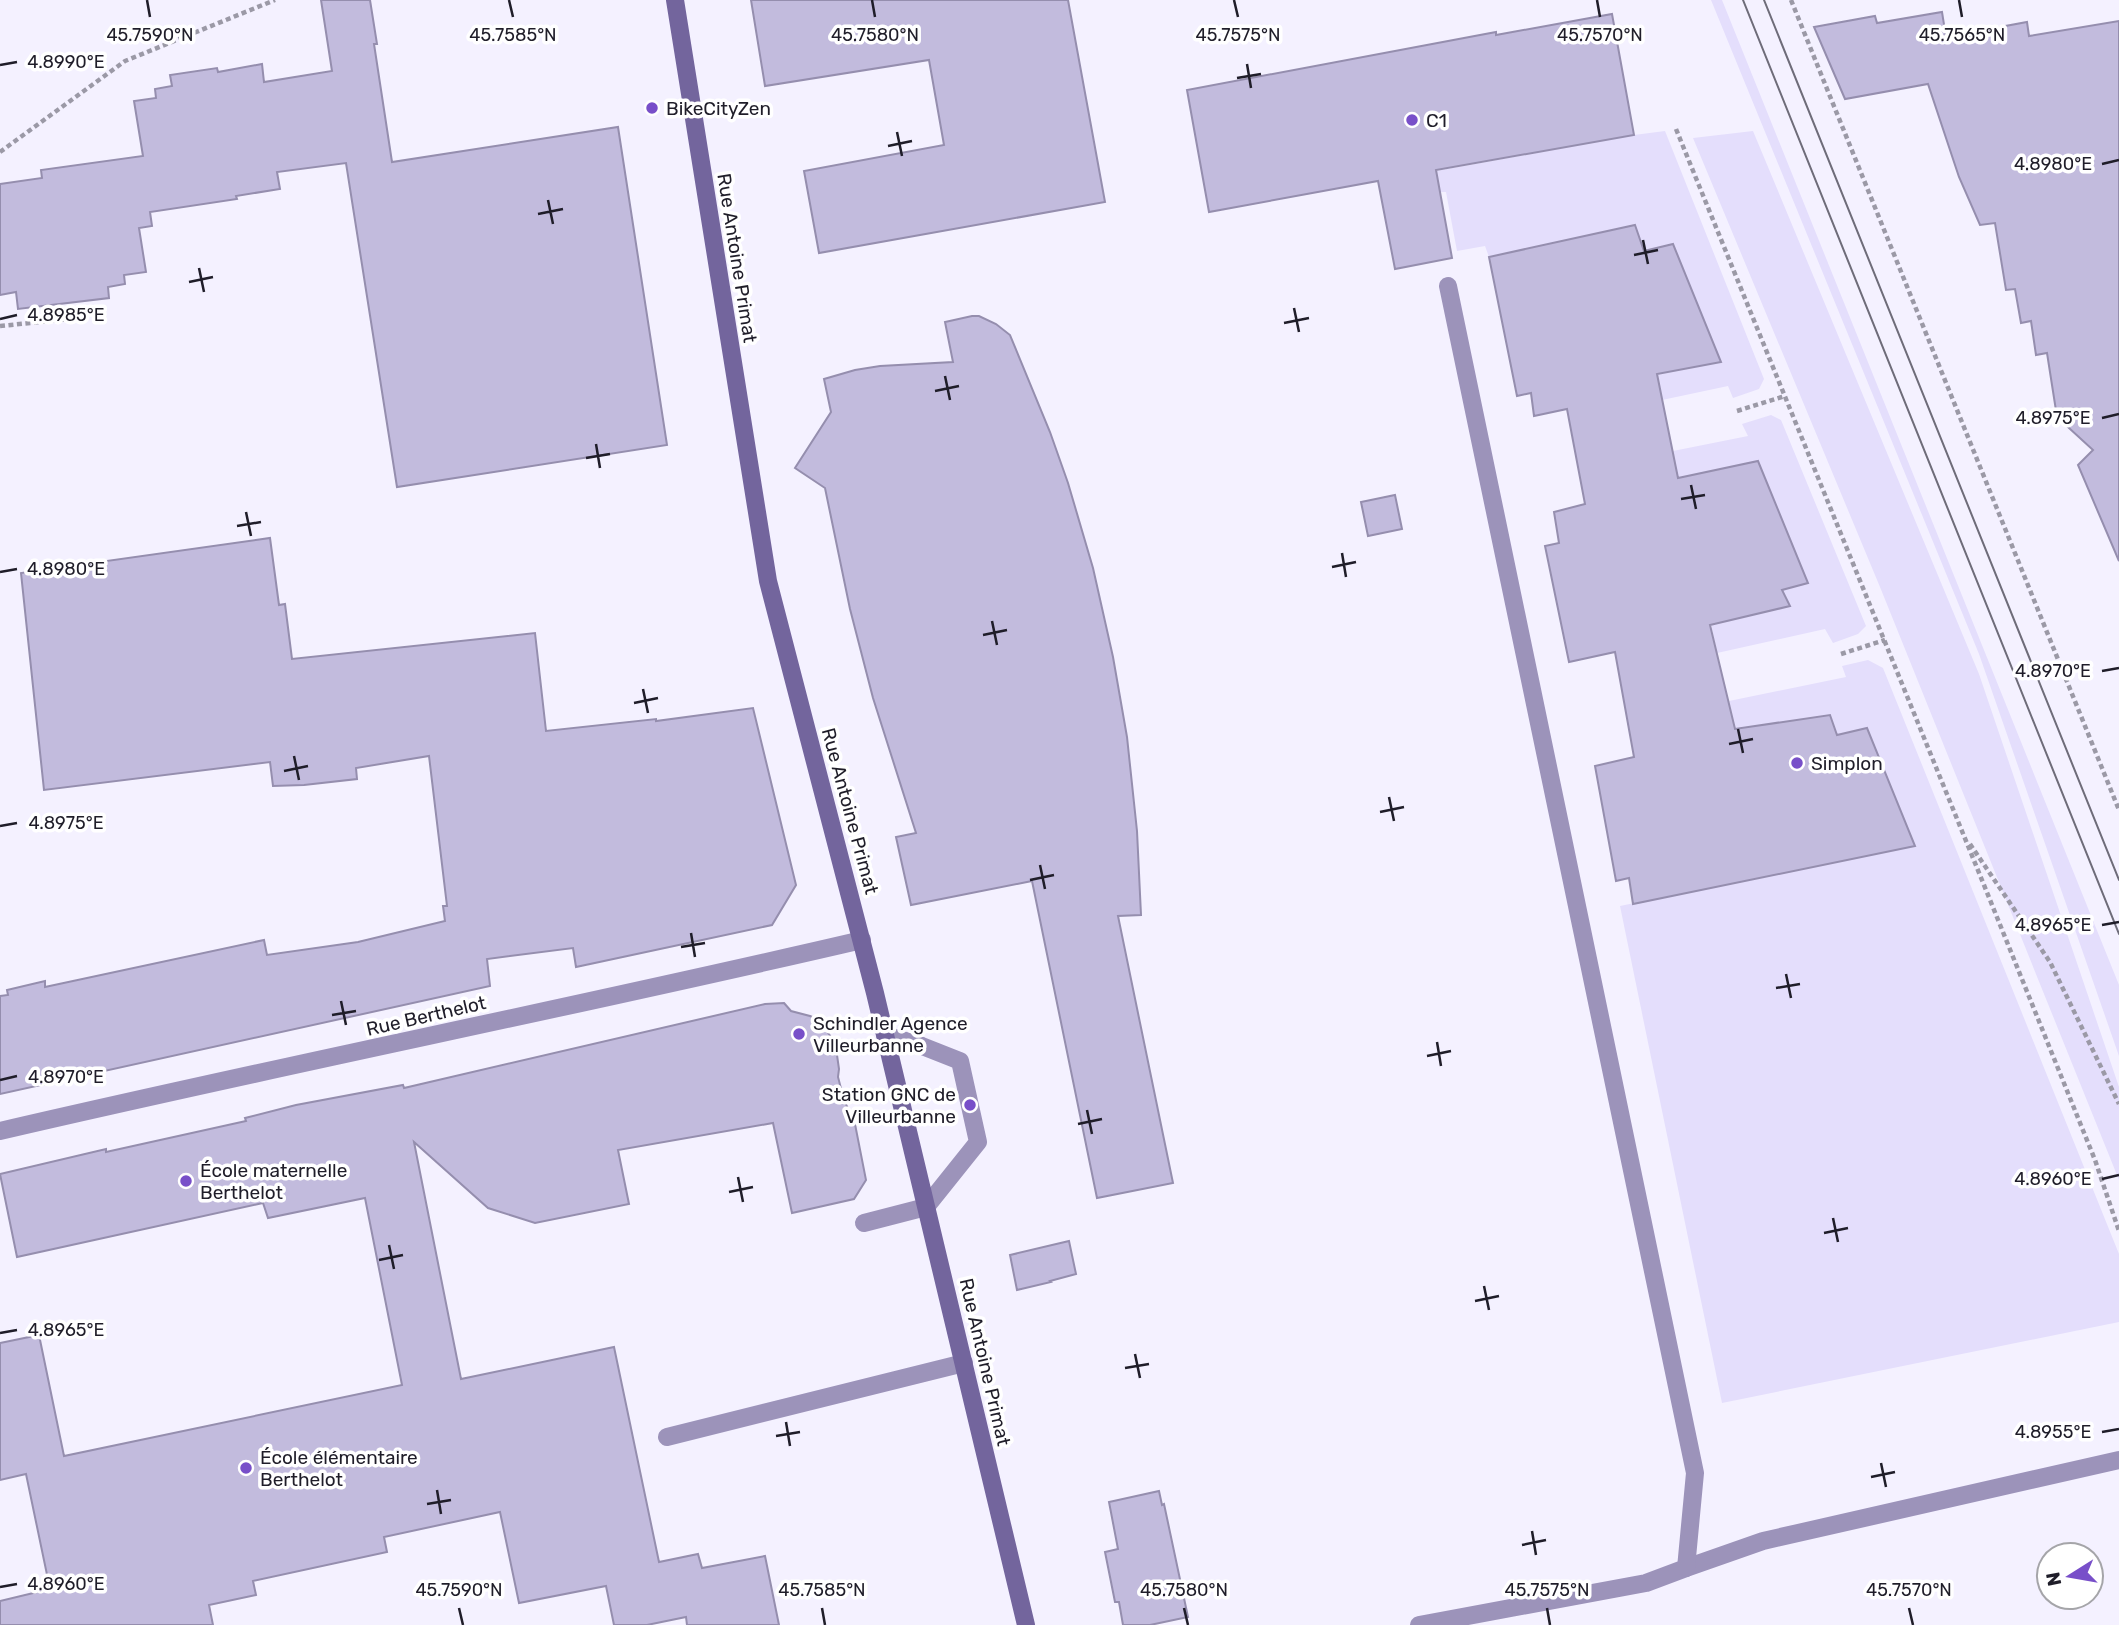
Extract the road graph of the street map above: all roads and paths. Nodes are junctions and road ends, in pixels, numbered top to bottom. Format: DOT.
graph roads {
  1 [pos="275,0"];
  2 [pos="675,0"];
  3 [pos="1791,0"];
  4 [pos="1676,129"];
  5 [pos="0,152"];
  6 [pos="1448,286"];
  7 [pos="69,319"];
  8 [pos="0,326"];
  9 [pos="1784,396"];
  10 [pos="1737,411"];
  11 [pos="1885,640"];
  12 [pos="1841,654"];
  13 [pos="2119,810"];
  14 [pos="1964,835"];
  15 [pos="862,940"];
  16 [pos="885,1035"];
  17 [pos="2119,1104"];
  18 [pos="0,1130"];
  19 [pos="926,1207"];
  20 [pos="864,1223"];
  21 [pos="2119,1231"];
  22 [pos="964,1363"];
  23 [pos="667,1437"];
  24 [pos="2119,1460"];
  25 [pos="1686,1568"];
  26 [pos="1026,1625"];
  27 [pos="1419,1625"];
  1 -- 5 [label="path"];
  2 -- 15 [label="main road, Rue Antoine Primat"];
  3 -- 13 [label="path"];
  4 -- 9 [label="path"];
  6 -- 25 [label="street"];
  7 -- 8 [label="path"];
  9 -- 10 [label="path"];
  9 -- 11 [label="path"];
  11 -- 12 [label="path"];
  11 -- 14 [label="path"];
  14 -- 17 [label="path"];
  14 -- 21 [label="path"];
  15 -- 16 [label="main road, Rue Antoine Primat"];
  15 -- 18 [label="street, Rue Berthelot"];
  16 -- 19 [label="main road, Rue Antoine Primat"];
  16 -- 19 [label="street"];
  19 -- 20 [label="street"];
  19 -- 22 [label="main road, Rue Antoine Primat"];
  22 -- 23 [label="street"];
  22 -- 26 [label="main road, Rue Antoine Primat"];
  24 -- 25 [label="street"];
  25 -- 27 [label="street"];
}
